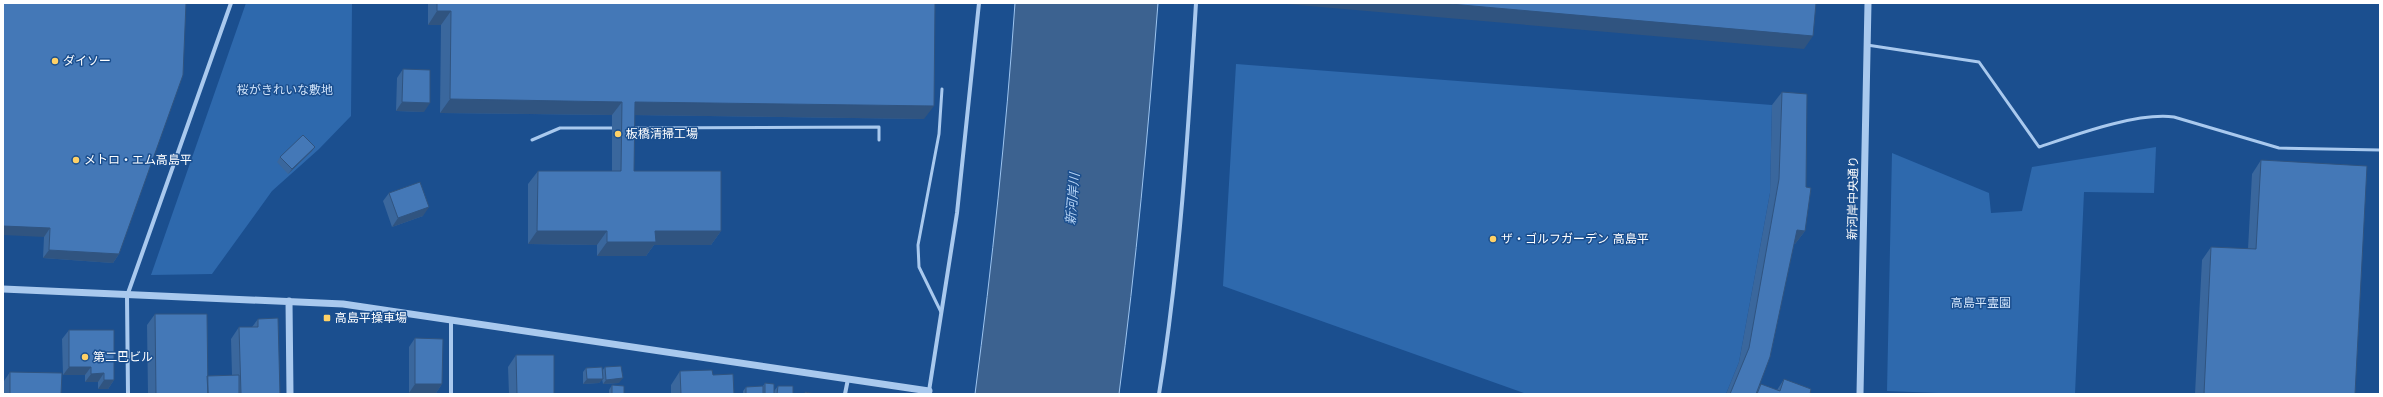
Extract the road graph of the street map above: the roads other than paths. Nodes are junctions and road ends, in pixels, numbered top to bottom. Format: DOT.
graph roads {
  1 [pos="231,3"];
  2 [pos="979,3"];
  3 [pos="1196,3"];
  4 [pos="1868,3"];
  5 [pos="1867,45"];
  6 [pos="942,89"];
  7 [pos="612,128"];
  8 [pos="625,128"];
  9 [pos="532,140"];
  10 [pos="879,140"];
  11 [pos="2380,150"];
  12 [pos="3,289"];
  13 [pos="127,296"];
  14 [pos="289,301"];
  15 [pos="941,312"];
  16 [pos="451,320"];
  17 [pos="848,379"];
  18 [pos="929,392"];
  19 [pos="128,394"];
  20 [pos="290,394"];
  21 [pos="451,394"];
  22 [pos="845,394"];
  23 [pos="1159,394"];
  24 [pos="1860,394"];
  1 -- 13 [label="street"];
  2 -- 15 [label="street"];
  3 -- 23 [label="street"];
  4 -- 5 [label="street, 新河岸中央通り"];
  5 -- 11 [label="lane"];
  5 -- 24 [label="street, 新河岸中央通り"];
  6 -- 15 [label="lane"];
  7 -- 9 [label="lane"];
  8 -- 10 [label="lane"];
  12 -- 13 [label="street"];
  13 -- 14 [label="street"];
  13 -- 19 [label="street"];
  14 -- 16 [label="street"];
  14 -- 20 [label="street"];
  15 -- 18 [label="street"];
  16 -- 17 [label="street"];
  16 -- 21 [label="street"];
  17 -- 18 [label="street"];
  17 -- 22 [label="street"];
}
